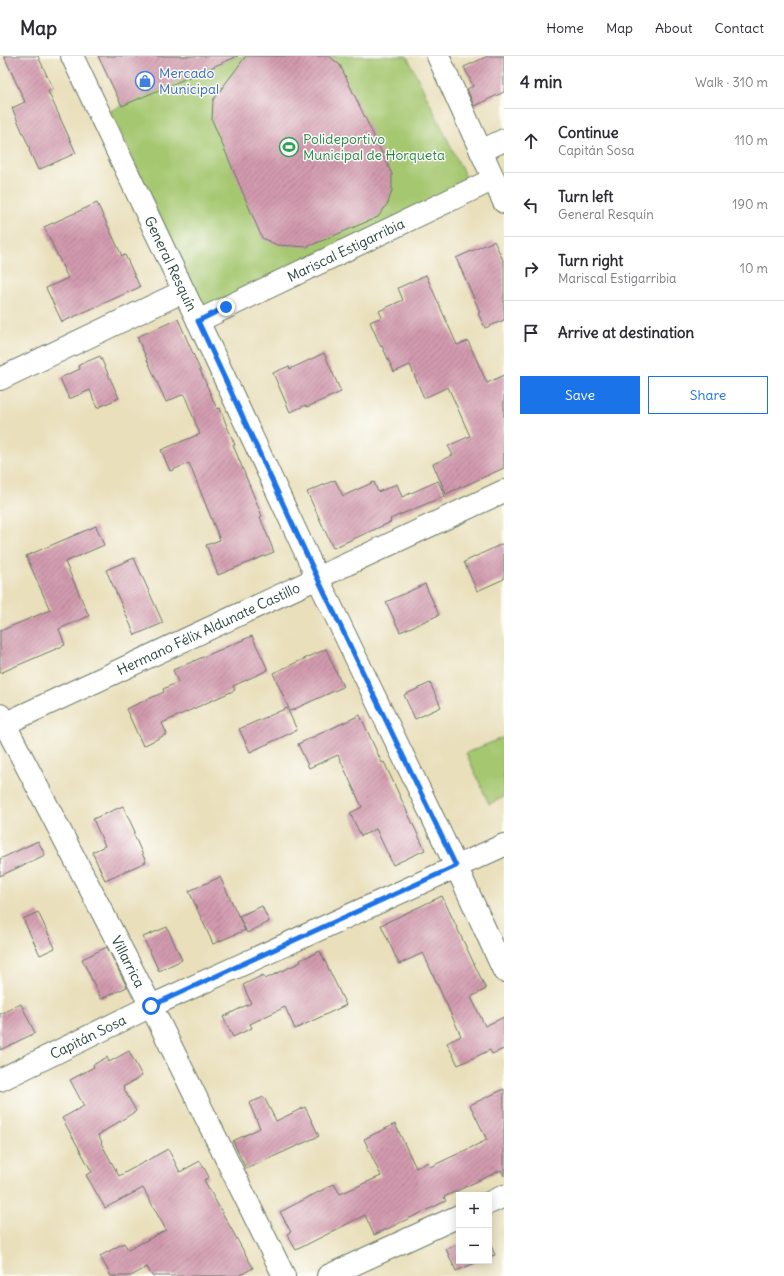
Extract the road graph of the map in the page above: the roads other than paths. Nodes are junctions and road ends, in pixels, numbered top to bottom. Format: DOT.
graph roads {
  1 [pos="72,56"];
  2 [pos="438,56"];
  3 [pos="504,140"];
  4 [pos="481,150"];
  5 [pos="494,179"];
  6 [pos="504,202"];
  7 [pos="184,291"];
  8 [pos="198,321"];
  9 [pos="0,378"];
  10 [pos="504,490"];
  11 [pos="317,577"];
  12 [pos="1,721"];
  13 [pos="504,845"];
  14 [pos="456,866"];
  15 [pos="504,971"];
  16 [pos="151,1006"];
  17 [pos="0,1080"];
  18 [pos="504,1196"];
  19 [pos="492,1202"];
  20 [pos="456,1217"];
  21 [pos="284,1276"];
  22 [pos="328,1276"];
  1 -- 7 [label="street, General Resquín"];
  2 -- 4 [label="street"];
  3 -- 4 [label="street"];
  4 -- 5 [label="street"];
  5 -- 6 [label="street"];
  5 -- 8 [label="street, Mariscal Estigarribia"];
  7 -- 8 [label="street, General Resquín"];
  7 -- 9 [label="street"];
  8 -- 11 [label="street, General Resquín"];
  10 -- 11 [label="street, Hermano Félix Aldunate Castillo"];
  11 -- 12 [label="street, Hermano Félix Aldunate Castillo"];
  11 -- 14 [label="street, General Resquín"];
  12 -- 16 [label="street, Villarrica"];
  13 -- 14 [label="street, Capitán Sosa"];
  14 -- 15 [label="street, General Resquín"];
  14 -- 16 [label="street, Capitán Sosa"];
  16 -- 17 [label="street, Capitán Sosa"];
  16 -- 21 [label="street, Villarrica"];
  18 -- 19 [label="street"];
  20 -- 22 [label="street"];
}
